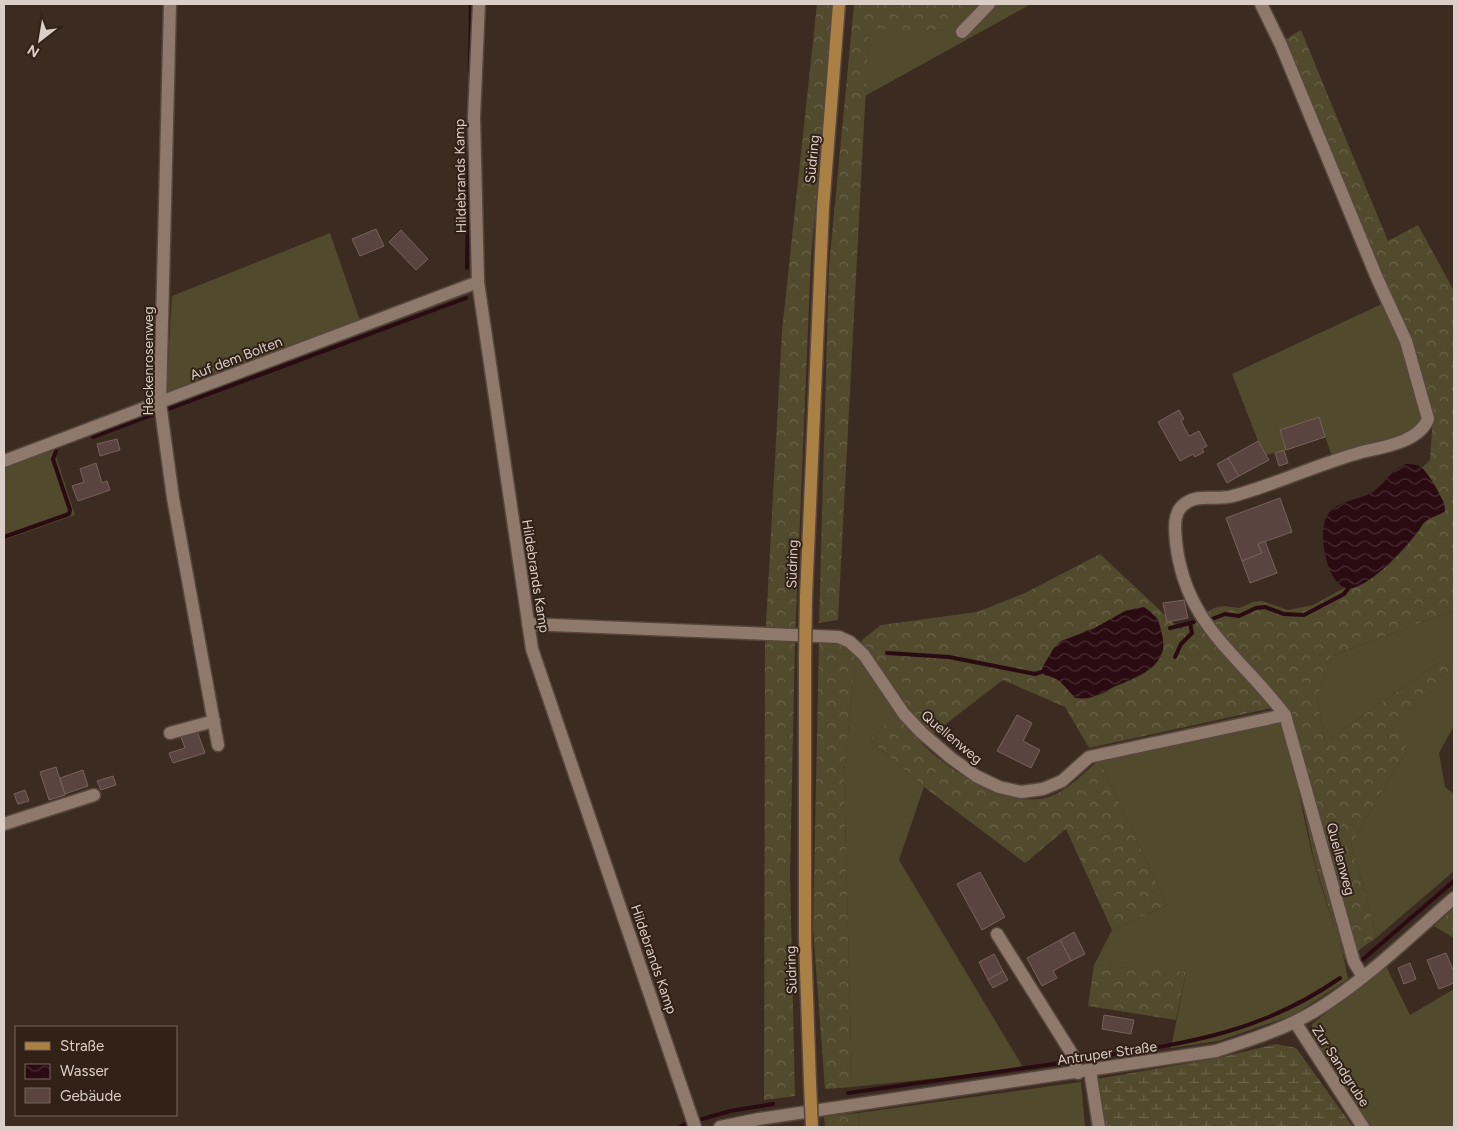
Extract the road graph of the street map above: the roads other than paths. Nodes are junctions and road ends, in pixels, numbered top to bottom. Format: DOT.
graph roads {
  1 [pos="170,4"];
  2 [pos="479,4"];
  3 [pos="840,4"];
  4 [pos="989,4"];
  5 [pos="1261,4"];
  6 [pos="962,32"];
  7 [pos="478,282"];
  8 [pos="160,403"];
  9 [pos="4,460"];
  10 [pos="528,624"];
  11 [pos="1285,715"];
  12 [pos="214,721"];
  13 [pos="170,732"];
  14 [pos="218,745"];
  15 [pos="94,795"];
  16 [pos="4,824"];
  17 [pos="1454,898"];
  18 [pos="997,934"];
  19 [pos="1363,977"];
  20 [pos="1295,1022"];
  21 [pos="1084,1072"];
  22 [pos="695,1127"];
  23 [pos="720,1127"];
  24 [pos="812,1127"];
  25 [pos="1099,1127"];
  26 [pos="1362,1127"];
  1 -- 8 [label="street, Heckenrosenweg"];
  2 -- 7 [label="street, Hildebrands Kamp"];
  3 -- 24 [label="main road, Südring, bridge"];
  4 -- 6 [label="street"];
  5 -- 11 [label="street"];
  7 -- 8 [label="street, Auf dem Bolten"];
  7 -- 10 [label="street, Hildebrands Kamp"];
  8 -- 9 [label="street, Auf dem Bolten"];
  8 -- 12 [label="street, Heckenrosenweg"];
  10 -- 11 [label="street, Quellenweg"];
  10 -- 22 [label="street, Hildebrands Kamp"];
  11 -- 19 [label="street, Quellenweg"];
  12 -- 13 [label="street"];
  12 -- 14 [label="street, Heckenrosenweg"];
  15 -- 16 [label="street"];
  17 -- 19 [label="street, Antruper Straße"];
  18 -- 21 [label="street"];
  19 -- 20 [label="street, Antruper Straße"];
  20 -- 21 [label="street, Antruper Straße"];
  20 -- 26 [label="street, Zur Sandgrube"];
  21 -- 23 [label="street, Antruper Straße"];
  21 -- 25 [label="street"];
}
